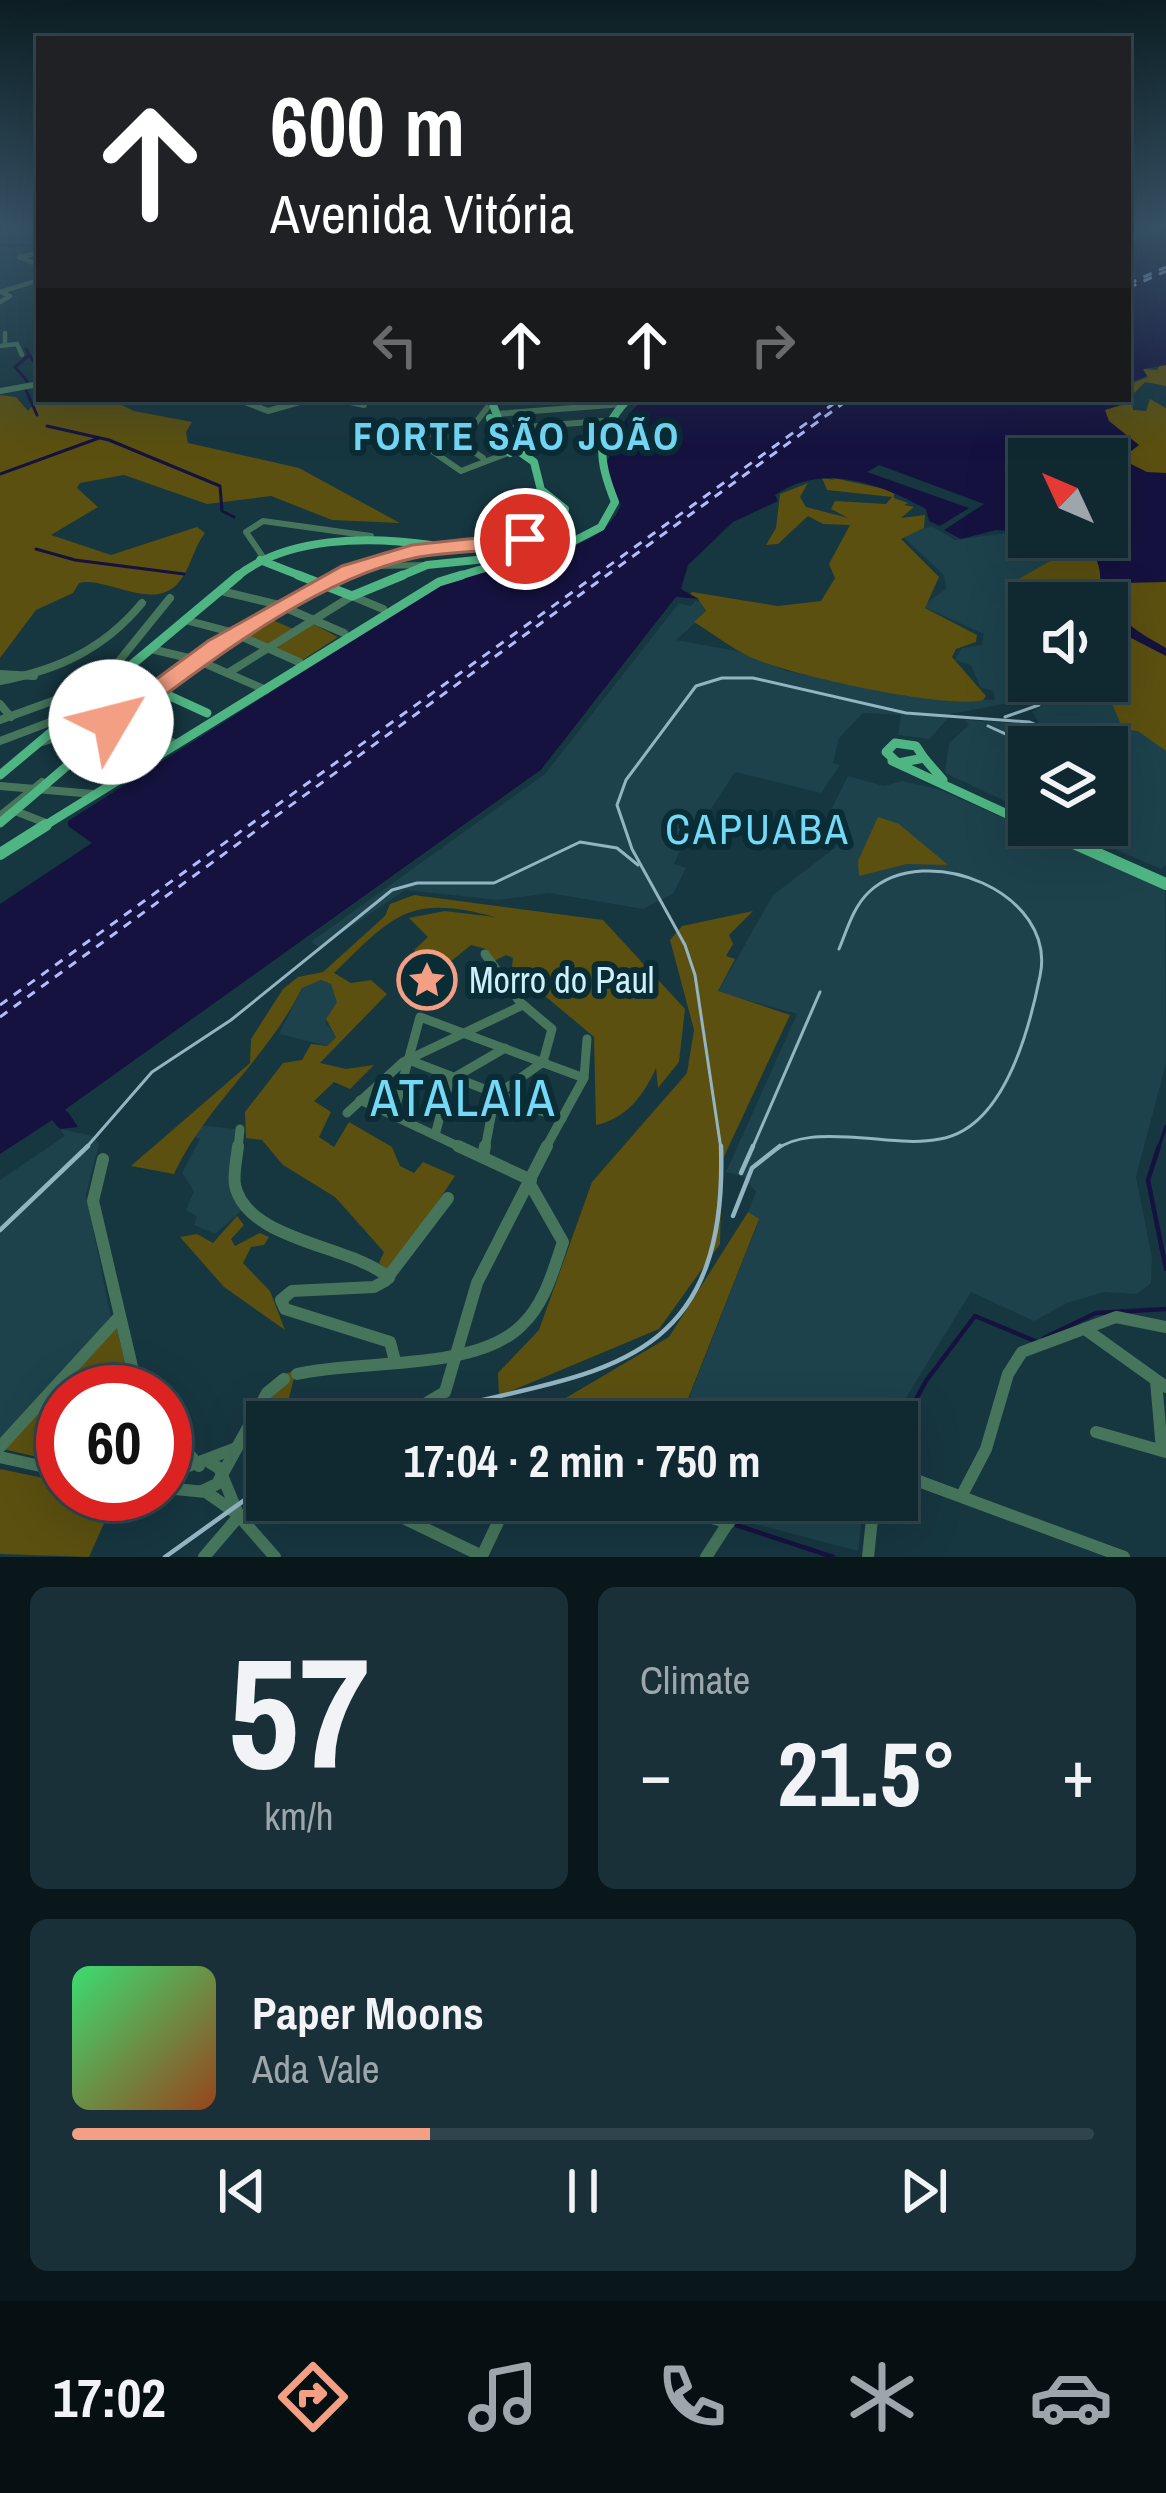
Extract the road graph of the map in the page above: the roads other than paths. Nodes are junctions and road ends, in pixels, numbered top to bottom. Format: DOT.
graph roads {
  1 [pos="5,333"];
  2 [pos="2,345"];
  3 [pos="22,356"];
  4 [pos="36,385"];
  5 [pos="0,391"];
  6 [pos="245,402"];
  7 [pos="301,402"];
  8 [pos="353,402"];
  9 [pos="621,402"];
  10 [pos="364,405"];
  11 [pos="490,405"];
  12 [pos="602,421"];
  13 [pos="502,430"];
  14 [pos="422,433"];
  15 [pos="419,442"];
  16 [pos="471,450"];
  17 [pos="506,450"];
  18 [pos="481,460"];
  19 [pos="371,536"];
  20 [pos="434,547"];
  21 [pos="260,557"];
  22 [pos="495,558"];
  23 [pos="442,561"];
  24 [pos="427,563"];
  25 [pos="350,571"];
  26 [pos="321,584"];
  27 [pos="225,592"];
  28 [pos="352,596"];
  29 [pos="170,598"];
  30 [pos="142,603"];
  31 [pos="282,606"];
  32 [pos="383,609"];
  33 [pos="314,620"];
  34 [pos="188,622"];
  35 [pos="234,633"];
  36 [pos="344,633"];
  37 [pos="269,648"];
  38 [pos="151,649"];
  39 [pos="194,659"];
  40 [pos="299,662"];
  41 [pos="227,673"];
  42 [pos="0,677"];
  43 [pos="111,682"];
  44 [pos="153,687"];
  45 [pos="262,688"];
  46 [pos="58,700"];
  47 [pos="0,704"];
  48 [pos="208,713"];
  49 [pos="73,714"];
  50 [pos="11,717"];
  51 [pos="0,720"];
  52 [pos="116,722"];
  53 [pos="0,741"];
  54 [pos="39,742"];
  55 [pos="174,743"];
  56 [pos="162,753"];
  57 [pos="924,758"];
  58 [pos="892,761"];
  59 [pos="0,775"];
  60 [pos="0,786"];
  61 [pos="35,790"];
  62 [pos="98,792"];
  63 [pos="18,812"];
  64 [pos="1008,812"];
  65 [pos="1008,812"];
  66 [pos="0,819"];
  67 [pos="48,823"];
  68 [pos="1083,846"];
  69 [pos="1096,846"];
  70 [pos="0,854"];
  71 [pos="1166,875"];
  72 [pos="1166,884"];
  73 [pos="485,954"];
  74 [pos="523,1005"];
  75 [pos="469,1034"];
  76 [pos="587,1040"];
  77 [pos="505,1048"];
  78 [pos="407,1059"];
  79 [pos="543,1062"];
  80 [pos="454,1077"];
  81 [pos="584,1078"];
  82 [pos="496,1094"];
  83 [pos="360,1100"];
  84 [pos="347,1113"];
  85 [pos="393,1116"];
  86 [pos="562,1119"];
  87 [pos="240,1129"];
  88 [pos="436,1135"];
  89 [pos="484,1157"];
  90 [pos="103,1159"];
  91 [pos="530,1181"];
  92 [pos="448,1198"];
  93 [pos="389,1278"];
  94 [pos="119,1317"];
  95 [pos="1166,1327"];
  96 [pos="1083,1328"];
  97 [pos="450,1360"];
  98 [pos="395,1361"];
  99 [pos="131,1365"];
  100 [pos="1161,1384"];
  101 [pos="434,1401"];
  102 [pos="1096,1432"];
  103 [pos="242,1441"];
  104 [pos="0,1447"];
  105 [pos="1164,1451"];
  106 [pos="192,1454"];
  107 [pos="0,1456"];
  108 [pos="204,1464"];
  109 [pos="36,1465"];
  110 [pos="192,1467"];
  111 [pos="221,1476"];
  112 [pos="918,1479"];
  113 [pos="192,1490"];
  114 [pos="202,1491"];
  115 [pos="962,1493"];
  116 [pos="239,1516"];
  117 [pos="409,1521"];
  118 [pos="499,1521"];
  119 [pos="722,1521"];
  120 [pos="872,1521"];
  121 [pos="729,1523"];
  122 [pos="204,1557"];
  123 [pos="275,1557"];
  124 [pos="482,1557"];
  125 [pos="706,1557"];
  126 [pos="868,1557"];
  127 [pos="1124,1557"];
  1 -- 2 [label="street"];
  2 -- 3 [label="street"];
  4 -- 5 [label="street"];
  6 -- 7 [label="street"];
  8 -- 10 [label="street"];
  9 -- 11 [label="street"];
  9 -- 12 [label="main road"];
  9 -- 45 [label="main road"];
  11 -- 13 [label="main road"];
  11 -- 16 [label="street"];
  11 -- 17 [label="main road"];
  12 -- 13 [label="street"];
  12 -- 22 [label="main road"];
  13 -- 17 [label="main road"];
  14 -- 16 [label="street"];
  15 -- 18 [label="street"];
  16 -- 18 [label="street"];
  17 -- 18 [label="street"];
  17 -- 20 [label="main road"];
  19 -- 20 [label="main road"];
  19 -- 21 [label="main road"];
  19 -- 21 [label="street"];
  20 -- 25 [label="main road"];
  20 -- 26 [label="street"];
  21 -- 26 [label="main road"];
  21 -- 38 [label="main road"];
  22 -- 24 [label="main road"];
  22 -- 32 [label="main road"];
  23 -- 24 [label="street"];
  24 -- 25 [label="street"];
  24 -- 28 [label="main road"];
  25 -- 26 [label="main road"];
  26 -- 28 [label="main road"];
  26 -- 31 [label="street"];
  26 -- 35 [label="main road"];
  27 -- 31 [label="street"];
  28 -- 32 [label="street"];
  28 -- 33 [label="street"];
  29 -- 46 [label="street"];
  30 -- 42 [label="street"];
  31 -- 33 [label="street"];
  31 -- 35 [label="street"];
  32 -- 36 [label="main road"];
  33 -- 36 [label="street"];
  33 -- 37 [label="street"];
  34 -- 35 [label="street"];
  35 -- 37 [label="street"];
  35 -- 39 [label="main road"];
  36 -- 40 [label="main road"];
  37 -- 40 [label="street"];
  37 -- 41 [label="street"];
  38 -- 39 [label="street"];
  38 -- 43 [label="main road"];
  39 -- 41 [label="street"];
  39 -- 44 [label="main road"];
  40 -- 45 [label="main road"];
  41 -- 45 [label="street"];
  43 -- 46 [label="street"];
  43 -- 49 [label="main road"];
  44 -- 48 [label="main road"];
  44 -- 49 [label="main road"];
  44 -- 52 [label="main road"];
  45 -- 48 [label="main road"];
  45 -- 56 [label="main road"];
  46 -- 50 [label="street"];
  47 -- 50 [label="street"];
  48 -- 55 [label="main road"];
  49 -- 53 [label="street"];
  49 -- 54 [label="main road"];
  50 -- 51 [label="street"];
  52 -- 54 [label="street"];
  52 -- 55 [label="street"];
  52 -- 61 [label="main road"];
  54 -- 59 [label="main road"];
  55 -- 56 [label="main road"];
  56 -- 62 [label="main road"];
  57 -- 58 [label="main road"];
  57 -- 58 [label="main road"];
  57 -- 65 [label="main road"];
  58 -- 64 [label="main road"];
  60 -- 61 [label="street"];
  61 -- 62 [label="street"];
  61 -- 63 [label="main road"];
  61 -- 66 [label="street"];
  62 -- 67 [label="main road"];
  63 -- 66 [label="main road"];
  63 -- 67 [label="street"];
  67 -- 70 [label="main road"];
  68 -- 72 [label="main road"];
  69 -- 71 [label="main road"];
  73 -- 74 [label="street"];
  74 -- 75 [label="street"];
  74 -- 79 [label="street"];
  75 -- 77 [label="street"];
  75 -- 78 [label="street"];
  75 -- 78 [label="street"];
  76 -- 81 [label="street"];
  77 -- 79 [label="street"];
  77 -- 80 [label="street"];
  78 -- 80 [label="street"];
  78 -- 83 [label="street"];
  78 -- 85 [label="street"];
  79 -- 81 [label="street"];
  79 -- 82 [label="street"];
  80 -- 82 [label="street"];
  80 -- 88 [label="street"];
  81 -- 86 [label="street"];
  82 -- 86 [label="street"];
  82 -- 89 [label="street"];
  83 -- 84 [label="street"];
  83 -- 85 [label="street"];
  85 -- 88 [label="street"];
  86 -- 91 [label="street"];
  87 -- 93 [label="street"];
  88 -- 89 [label="street"];
  89 -- 91 [label="street"];
  90 -- 94 [label="street"];
  91 -- 97 [label="street"];
  91 -- 97 [label="street"];
  92 -- 93 [label="street"];
  93 -- 98 [label="street"];
  94 -- 99 [label="street"];
  94 -- 104 [label="street"];
  95 -- 96 [label="street"];
  96 -- 100 [label="street"];
  96 -- 115 [label="street"];
  97 -- 98 [label="street"];
  97 -- 101 [label="street"];
  98 -- 103 [label="street"];
  100 -- 105 [label="street"];
  102 -- 105 [label="street"];
  103 -- 108 [label="street"];
  103 -- 111 [label="street"];
  106 -- 108 [label="street"];
  107 -- 109 [label="street"];
  108 -- 110 [label="street"];
  108 -- 111 [label="street"];
  108 -- 114 [label="street"];
  111 -- 114 [label="street"];
  111 -- 116 [label="street"];
  112 -- 115 [label="street"];
  113 -- 114 [label="street"];
  114 -- 116 [label="street"];
  115 -- 127 [label="street"];
  116 -- 122 [label="street"];
  116 -- 123 [label="street"];
  117 -- 124 [label="street"];
  118 -- 124 [label="street"];
  119 -- 121 [label="street"];
  120 -- 126 [label="street"];
  121 -- 125 [label="street"];
}
